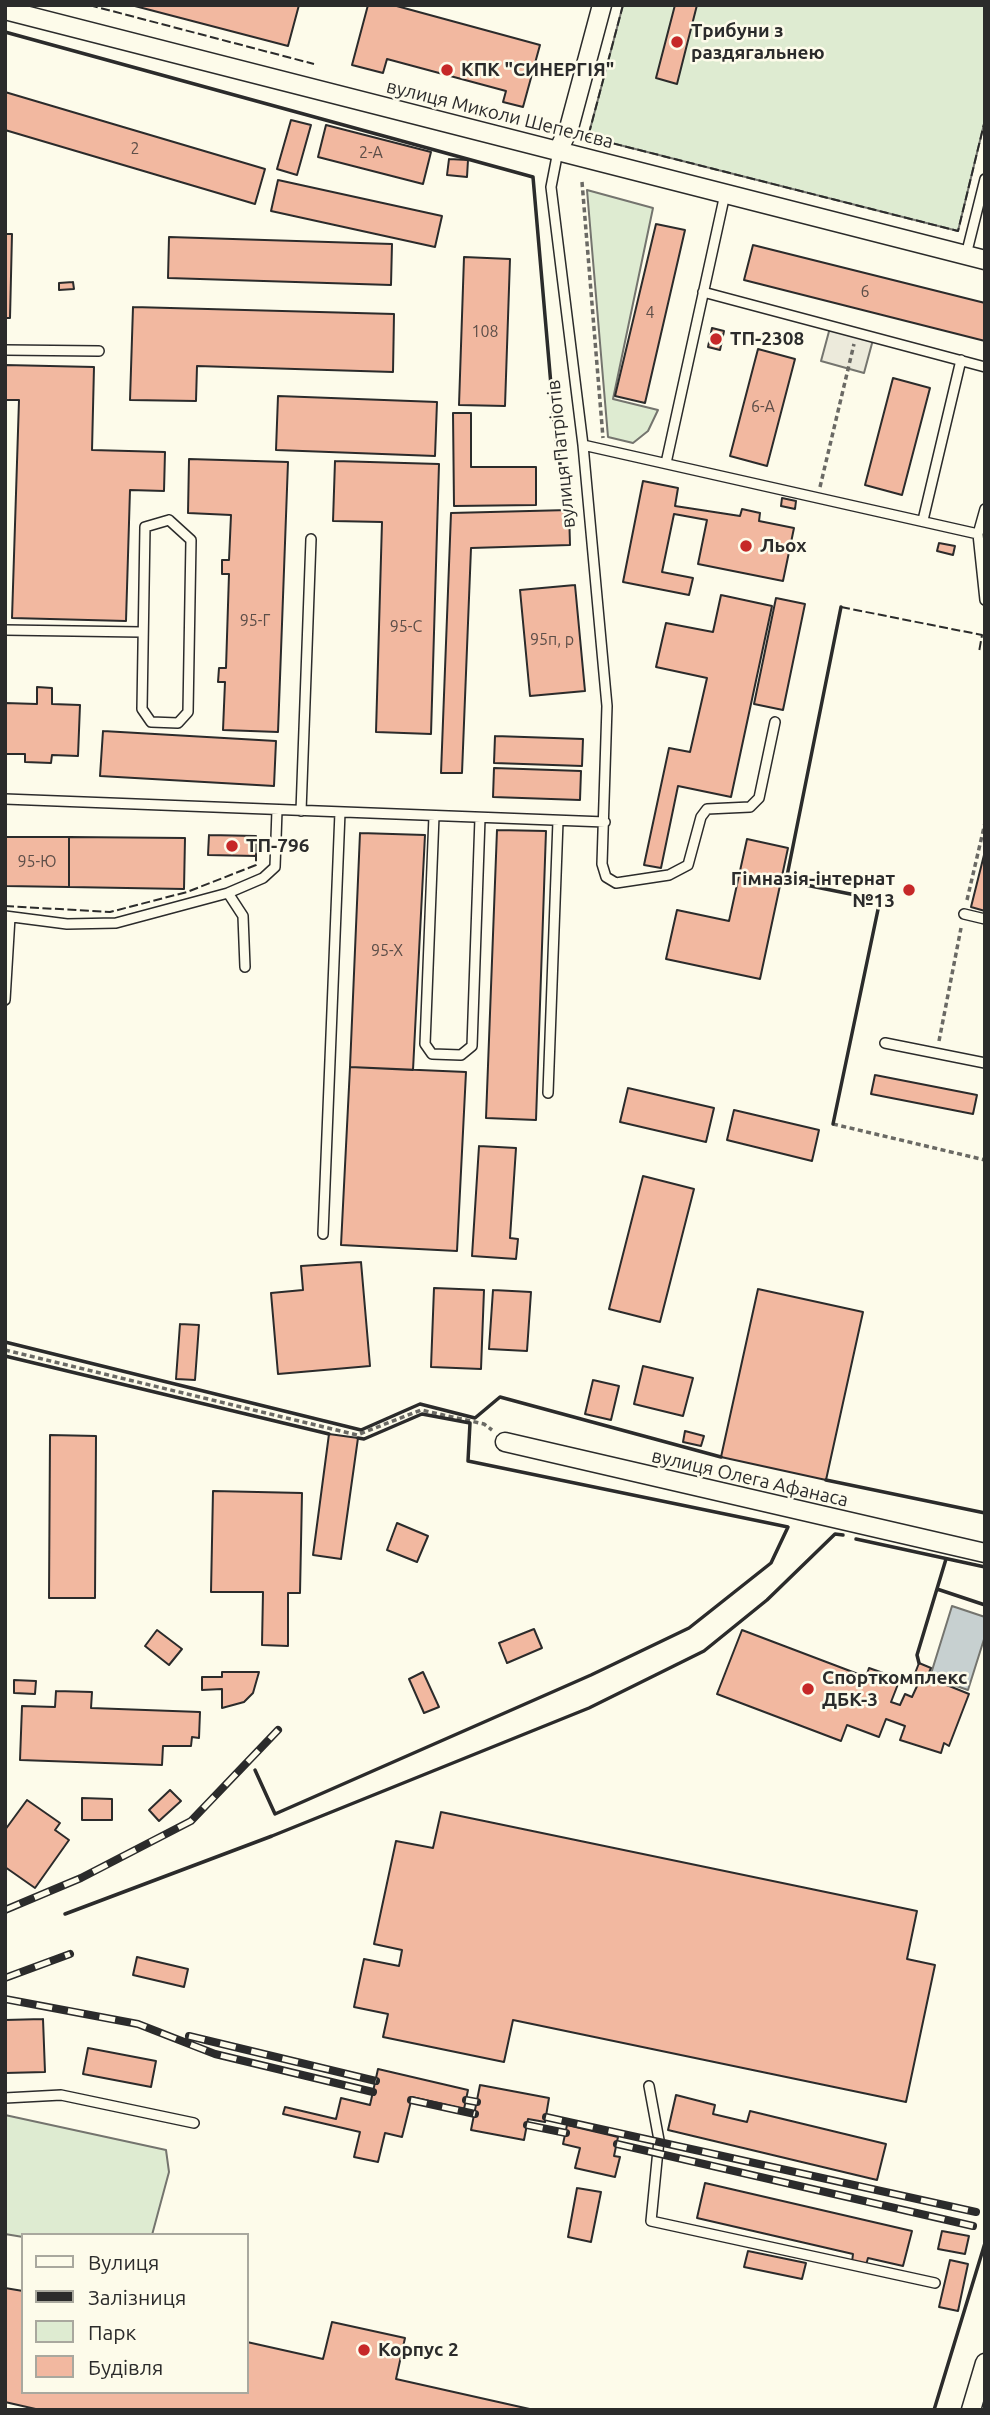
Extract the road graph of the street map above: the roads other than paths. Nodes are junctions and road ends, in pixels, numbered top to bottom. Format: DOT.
graph roads {
  1 [pos="602,5"];
  2 [pos="5,10"];
  3 [pos="558,151"];
  4 [pos="985,179"];
  5 [pos="725,194"];
  6 [pos="966,255"];
  7 [pos="985,260"];
  8 [pos="703,292"];
  9 [pos="5,350"];
  10 [pos="99,351"];
  11 [pos="961,360"];
  12 [pos="985,367"];
  13 [pos="583,445"];
  14 [pos="666,463"];
  15 [pos="985,509"];
  16 [pos="923,520"];
  17 [pos="978,534"];
  18 [pos="311,539"];
  19 [pos="985,600"];
  20 [pos="5,630"];
  21 [pos="141,632"];
  22 [pos="775,722"];
  23 [pos="5,799"];
  24 [pos="277,810"];
  25 [pos="301,811"];
  26 [pos="340,812"];
  27 [pos="434,816"];
  28 [pos="480,818"];
  29 [pos="558,821"];
  30 [pos="604,822"];
  31 [pos="228,893"];
  32 [pos="964,914"];
  33 [pos="8,916"];
  34 [pos="985,919"];
  35 [pos="245,967"];
  36 [pos="5,1000"];
  37 [pos="885,1043"];
  38 [pos="985,1063"];
  39 [pos="548,1093"];
  40 [pos="323,1234"];
  41 [pos="505,1441"];
  42 [pos="985,1553"];
  43 [pos="649,2086"];
  44 [pos="5,2098"];
  45 [pos="194,2123"];
  46 [pos="935,2283"];
  47 [pos="985,2363"];
  48 [pos="982,2383"];
  49 [pos="973,2409"];
  1 -- 3 [label="street, вулиця Патріотів"];
  2 -- 3 [label="street, вулиця Миколи Шепелєва"];
  3 -- 5 [label="street, вулиця Миколи Шепелєва"];
  3 -- 13 [label="lane, вулиця Патріотів"];
  4 -- 6 [label="lane"];
  5 -- 6 [label="street, вулиця Миколи Шепелєва"];
  5 -- 8 [label="lane"];
  6 -- 7 [label="street, вулиця Миколи Шепелєва"];
  8 -- 11 [label="lane"];
  8 -- 14 [label="lane"];
  9 -- 10 [label="lane"];
  11 -- 12 [label="lane"];
  11 -- 16 [label="lane"];
  13 -- 14 [label="lane"];
  13 -- 30 [label="lane, вулиця Патріотів"];
  14 -- 16 [label="lane"];
  15 -- 17 [label="lane"];
  16 -- 17 [label="lane"];
  17 -- 19 [label="lane"];
  18 -- 25 [label="lane"];
  20 -- 21 [label="lane"];
  21 -- 21 [label="lane"];
  22 -- 30 [label="lane, вулиця Патріотів"];
  23 -- 24 [label="lane"];
  24 -- 25 [label="lane"];
  24 -- 31 [label="lane"];
  25 -- 26 [label="lane"];
  26 -- 27 [label="lane"];
  26 -- 40 [label="lane"];
  27 -- 28 [label="lane"];
  27 -- 28 [label="lane"];
  28 -- 29 [label="lane"];
  29 -- 30 [label="lane"];
  29 -- 39 [label="lane"];
  31 -- 33 [label="lane"];
  31 -- 35 [label="lane"];
  32 -- 34 [label="lane"];
  33 -- 36 [label="lane"];
  37 -- 38 [label="lane"];
  41 -- 42 [label="street, вулиця Олега Афанаса"];
  43 -- 46 [label="lane"];
  44 -- 45 [label="lane"];
  47 -- 48 [label="street"];
  48 -- 49 [label="street"];
}
